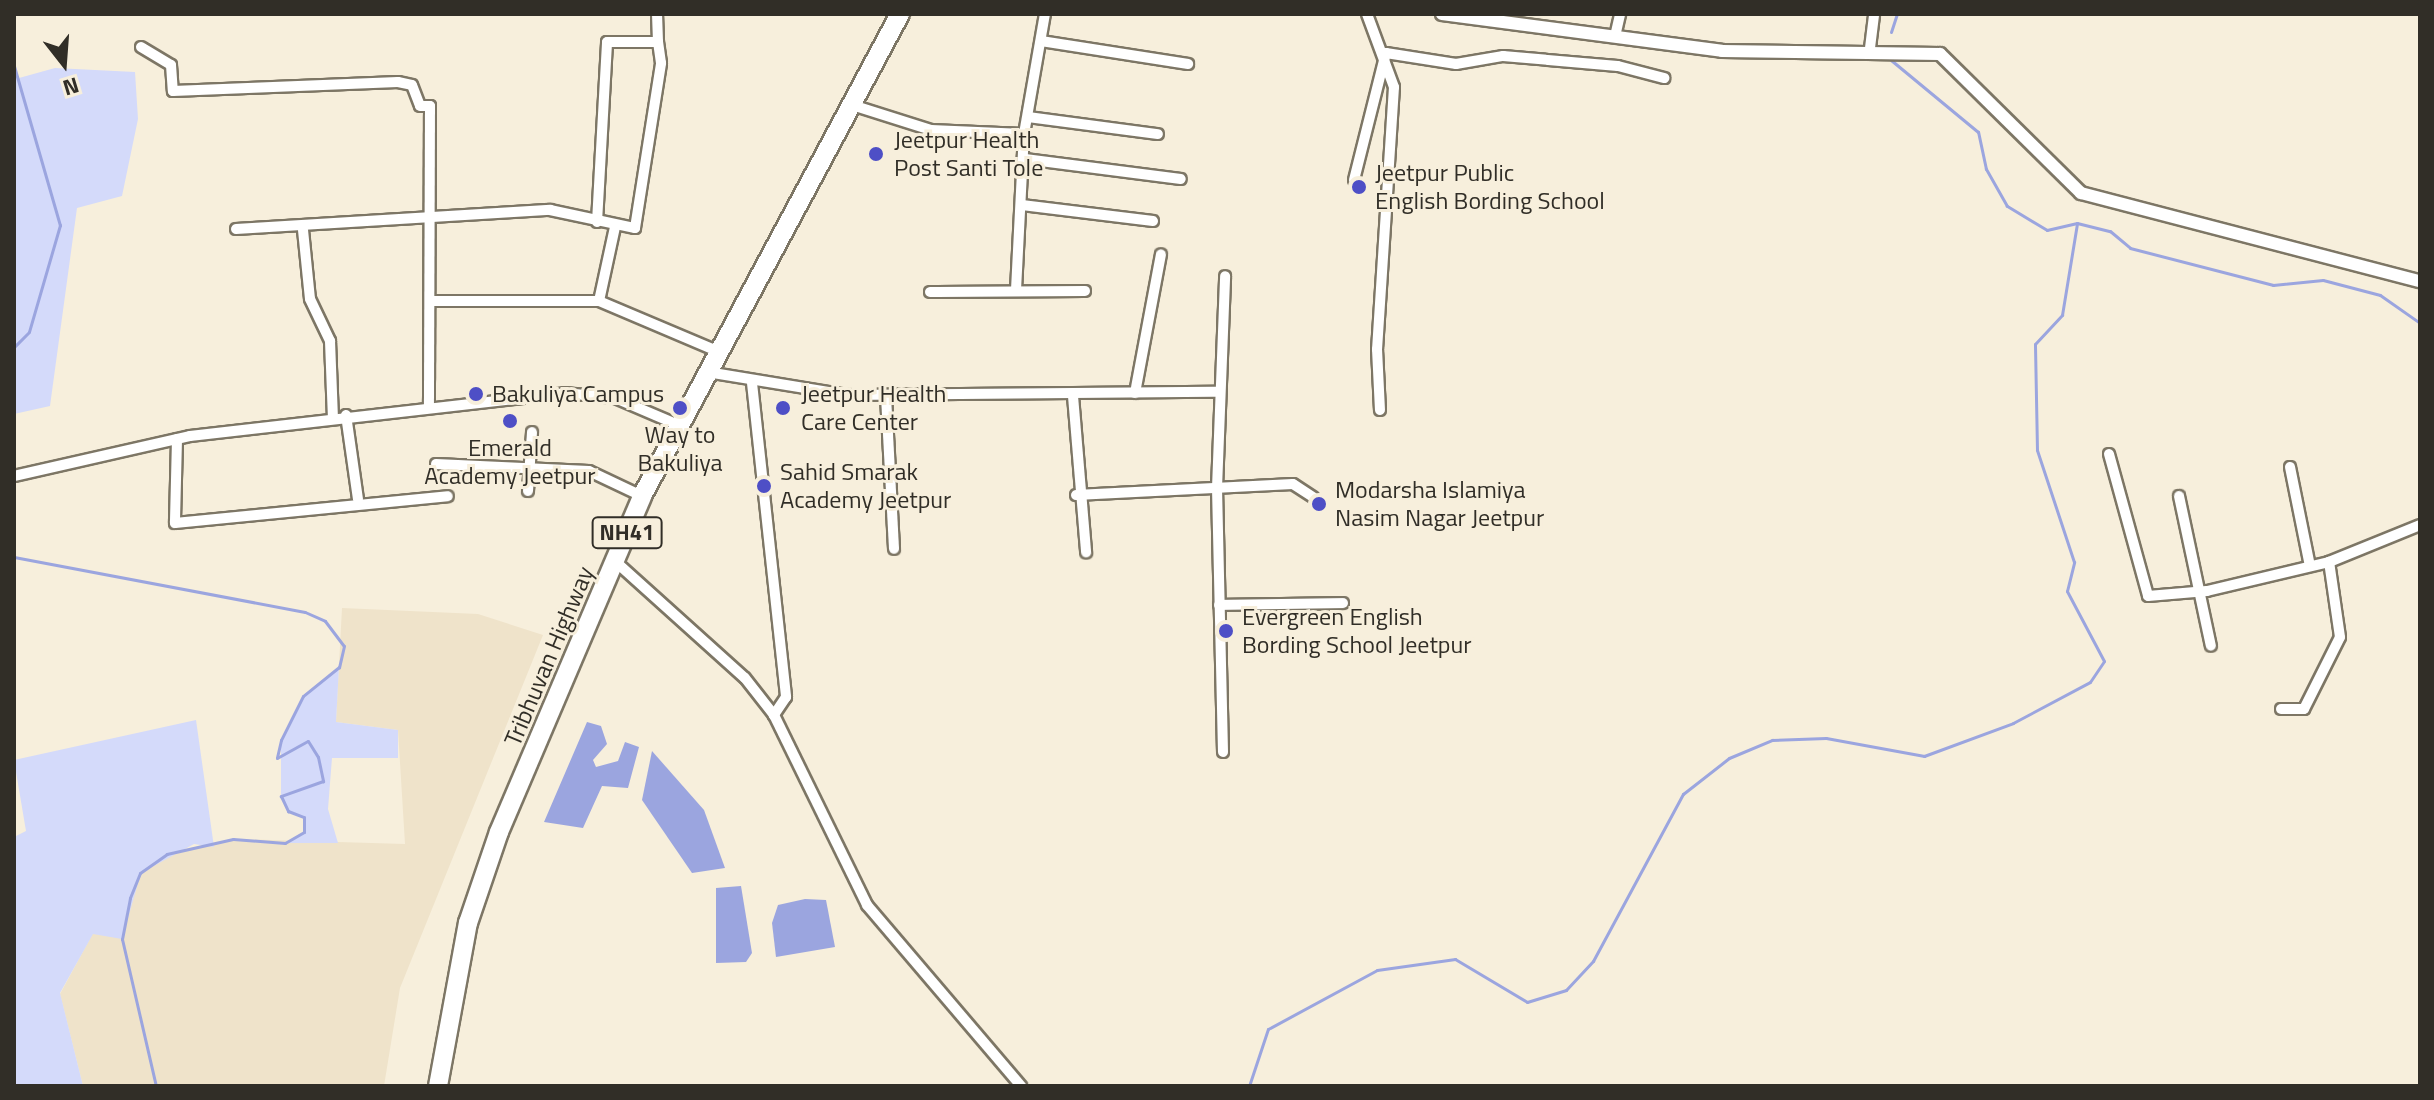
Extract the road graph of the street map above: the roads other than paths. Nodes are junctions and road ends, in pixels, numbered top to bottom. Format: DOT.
graph roads {
  1 [pos="657,14"];
  2 [pos="900,14"];
  3 [pos="1045,14"];
  4 [pos="1367,14"];
  5 [pos="1442,14"];
  6 [pos="1620,14"];
  7 [pos="1874,14"];
  8 [pos="1616,32"];
  9 [pos="1041,41"];
  10 [pos="658,42"];
  11 [pos="141,47"];
  12 [pos="1870,48"];
  13 [pos="1386,53"];
  14 [pos="1188,64"];
  15 [pos="1664,78"];
  16 [pos="852,105"];
  17 [pos="1028,117"];
  18 [pos="1024,134"];
  19 [pos="1158,134"];
  20 [pos="1025,159"];
  21 [pos="1181,179"];
  22 [pos="1354,180"];
  23 [pos="1022,205"];
  24 [pos="433,219"];
  25 [pos="1153,221"];
  26 [pos="597,222"];
  27 [pos="615,227"];
  28 [pos="236,229"];
  29 [pos="303,230"];
  30 [pos="1161,254"];
  31 [pos="1225,276"];
  32 [pos="2420,281"];
  33 [pos="1016,290"];
  34 [pos="1085,291"];
  35 [pos="930,292"];
  36 [pos="432,301"];
  37 [pos="599,301"];
  38 [pos="715,350"];
  39 [pos="703,371"];
  40 [pos="752,383"];
  41 [pos="1219,392"];
  42 [pos="1135,393"];
  43 [pos="886,396"];
  44 [pos="1073,396"];
  45 [pos="429,406"];
  46 [pos="1380,410"];
  47 [pos="346,415"];
  48 [pos="333,418"];
  49 [pos="676,424"];
  50 [pos="532,432"];
  51 [pos="177,439"];
  52 [pos="2109,454"];
  53 [pos="532,463"];
  54 [pos="436,464"];
  55 [pos="2290,467"];
  56 [pos="14,476"];
  57 [pos="1217,488"];
  58 [pos="528,491"];
  59 [pos="1076,495"];
  60 [pos="448,496"];
  61 [pos="642,496"];
  62 [pos="2179,496"];
  63 [pos="1313,497"];
  64 [pos="358,499"];
  65 [pos="2420,525"];
  66 [pos="894,549"];
  67 [pos="1086,552"];
  68 [pos="616,562"];
  69 [pos="2329,562"];
  70 [pos="2310,566"];
  71 [pos="2201,586"];
  72 [pos="1343,603"];
  73 [pos="1219,605"];
  74 [pos="2211,646"];
  75 [pos="2281,709"];
  76 [pos="774,715"];
  77 [pos="1223,752"];
  78 [pos="438,1086"];
  79 [pos="1021,1086"];
  1 -- 10 [label="street"];
  2 -- 16 [label="highway, Tribhuvan Highway / NH41"];
  3 -- 9 [label="street"];
  4 -- 13 [label="street"];
  5 -- 8 [label="street"];
  6 -- 8 [label="street"];
  7 -- 12 [label="street"];
  8 -- 12 [label="street"];
  9 -- 14 [label="street"];
  9 -- 17 [label="street"];
  10 -- 26 [label="street"];
  10 -- 27 [label="street"];
  11 -- 24 [label="street"];
  12 -- 32 [label="street"];
  13 -- 15 [label="street"];
  13 -- 22 [label="street"];
  13 -- 46 [label="street"];
  16 -- 18 [label="street"];
  16 -- 38 [label="highway, Tribhuvan Highway / NH41"];
  17 -- 18 [label="street"];
  17 -- 19 [label="street"];
  18 -- 20 [label="street"];
  20 -- 21 [label="street"];
  20 -- 23 [label="street"];
  23 -- 25 [label="street"];
  23 -- 33 [label="street"];
  24 -- 26 [label="street"];
  24 -- 29 [label="street"];
  24 -- 36 [label="street"];
  26 -- 27 [label="street"];
  27 -- 37 [label="street"];
  28 -- 29 [label="street"];
  29 -- 48 [label="street"];
  30 -- 42 [label="street"];
  31 -- 41 [label="street"];
  33 -- 34 [label="street"];
  33 -- 35 [label="street"];
  36 -- 37 [label="street"];
  36 -- 45 [label="street"];
  37 -- 38 [label="street"];
  38 -- 39 [label="highway, Tribhuvan Highway / NH41"];
  39 -- 40 [label="street"];
  39 -- 49 [label="highway, Tribhuvan Highway / NH41"];
  40 -- 43 [label="street"];
  40 -- 76 [label="street"];
  41 -- 42 [label="street"];
  41 -- 57 [label="street"];
  42 -- 44 [label="street"];
  43 -- 44 [label="street"];
  43 -- 66 [label="street"];
  44 -- 59 [label="street"];
  45 -- 47 [label="street"];
  45 -- 49 [label="street"];
  47 -- 48 [label="street"];
  47 -- 64 [label="street"];
  48 -- 51 [label="street"];
  49 -- 61 [label="highway, Tribhuvan Highway / NH41"];
  50 -- 53 [label="street"];
  51 -- 56 [label="street"];
  51 -- 64 [label="street"];
  52 -- 71 [label="street"];
  53 -- 54 [label="street"];
  53 -- 58 [label="street"];
  53 -- 61 [label="street"];
  55 -- 70 [label="street"];
  57 -- 59 [label="street"];
  57 -- 63 [label="street"];
  57 -- 73 [label="street"];
  59 -- 67 [label="street"];
  60 -- 64 [label="street"];
  61 -- 68 [label="highway, Tribhuvan Highway / NH41"];
  62 -- 71 [label="street"];
  65 -- 69 [label="street"];
  68 -- 76 [label="street"];
  68 -- 78 [label="highway, Tribhuvan Highway / NH41"];
  69 -- 70 [label="street"];
  69 -- 75 [label="street"];
  70 -- 71 [label="street"];
  71 -- 74 [label="street"];
  72 -- 73 [label="street"];
  73 -- 77 [label="street"];
  76 -- 79 [label="street"];
}
